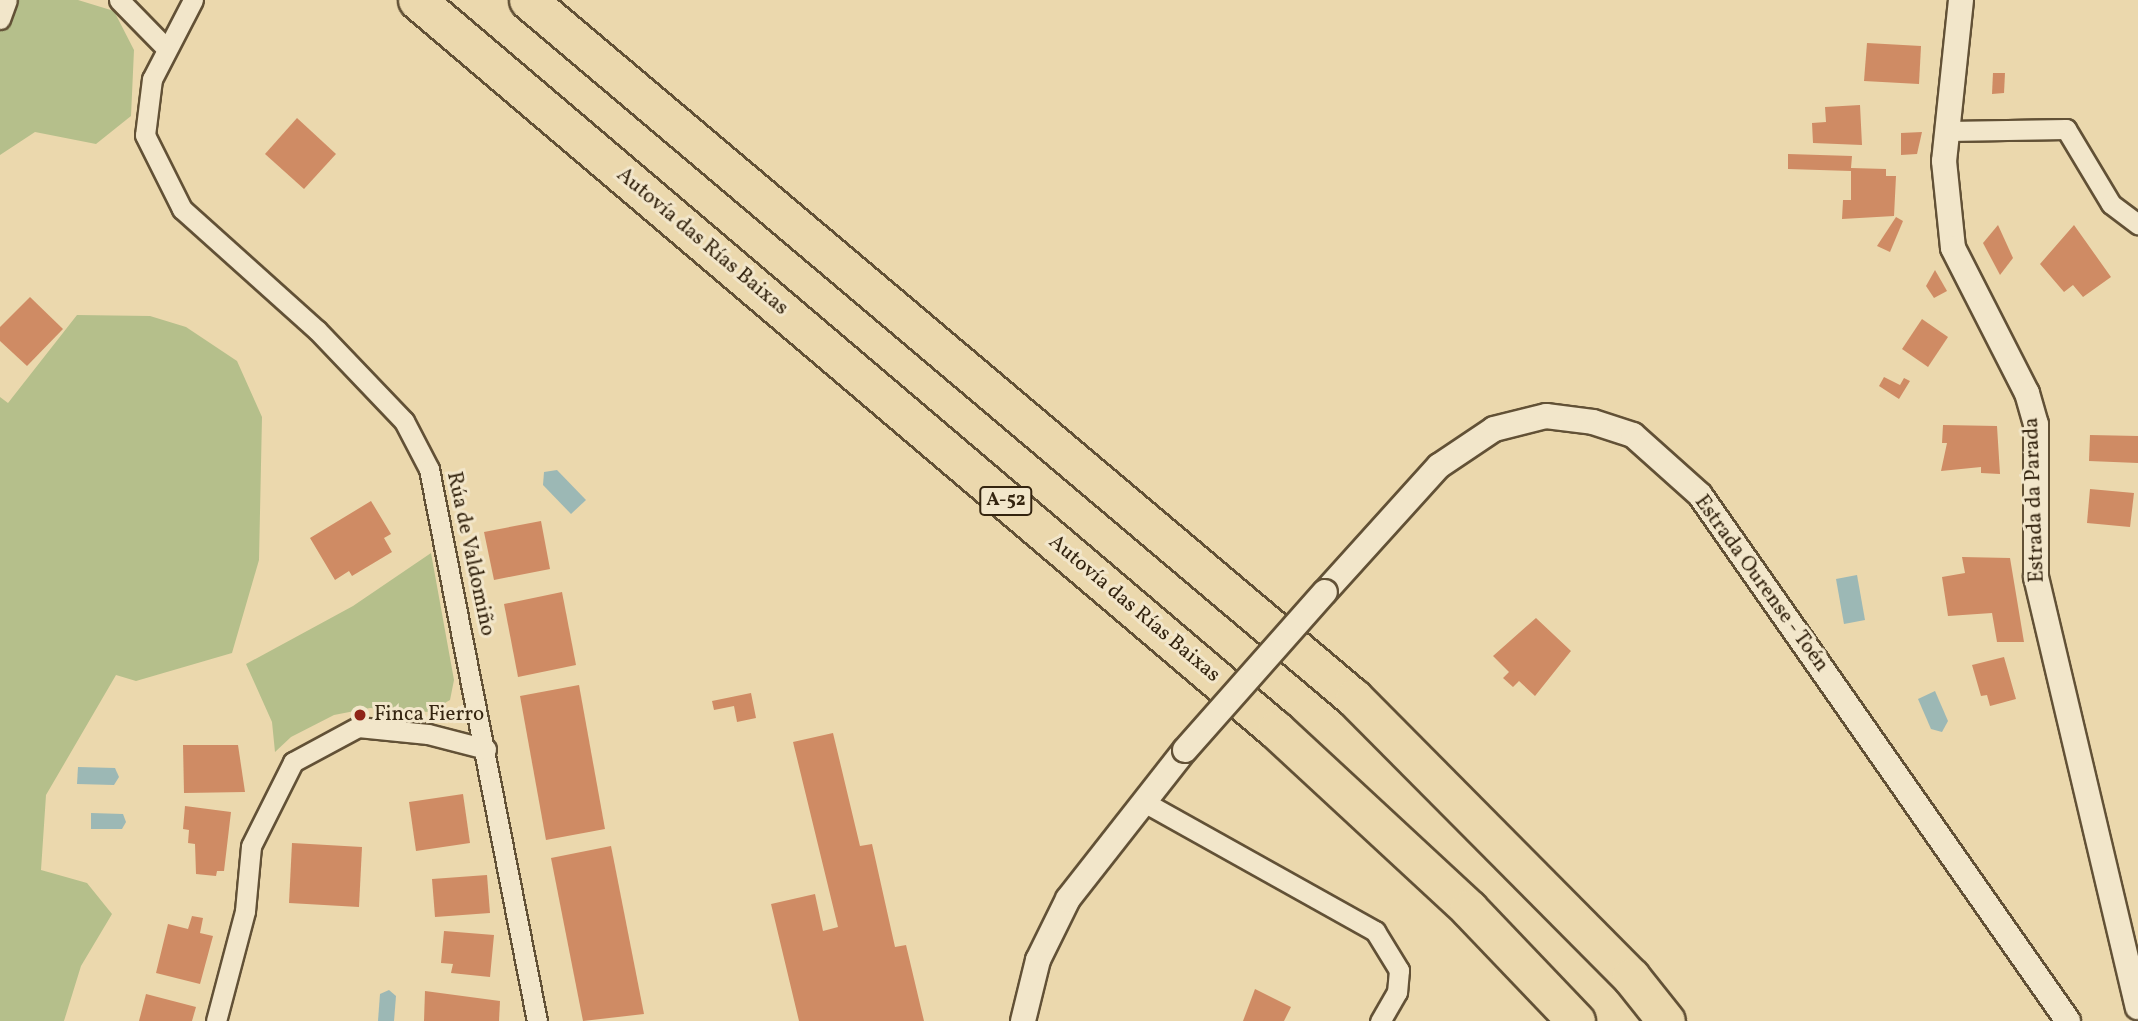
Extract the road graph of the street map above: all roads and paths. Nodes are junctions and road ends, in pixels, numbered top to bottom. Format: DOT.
graph roads {
  1 [pos="7,0"];
  2 [pos="119,0"];
  3 [pos="193,0"];
  4 [pos="416,0"];
  5 [pos="528,0"];
  6 [pos="1961,0"];
  7 [pos="0,19"];
  8 [pos="166,48"];
  9 [pos="1948,131"];
  10 [pos="2138,224"];
  11 [pos="486,749"];
  12 [pos="1144,802"];
  13 [pos="2138,1007"];
  14 [pos="216,1021"];
  15 [pos="537,1021"];
  16 [pos="1023,1021"];
  17 [pos="1380,1021"];
  18 [pos="1576,1021"];
  19 [pos="1666,1021"];
  20 [pos="2068,1021"];
  1 -- 7 [label="street"];
  2 -- 8 [label="street"];
  3 -- 8 [label="street, Rúa de Valdomiño"];
  4 -- 18 [label="highway, Autovía das Rías Baixas / A-52"];
  5 -- 19 [label="highway"];
  6 -- 9 [label="street, Estrada da Parada"];
  8 -- 11 [label="street, Rúa de Valdomiño"];
  9 -- 10 [label="street"];
  9 -- 13 [label="street, Estrada da Parada"];
  11 -- 14 [label="street"];
  11 -- 15 [label="street, Rúa de Valdomiño"];
  12 -- 16 [label="street"];
  12 -- 17 [label="street"];
  12 -- 20 [label="street, Estrada Ourense - Toén, bridge"];
}
